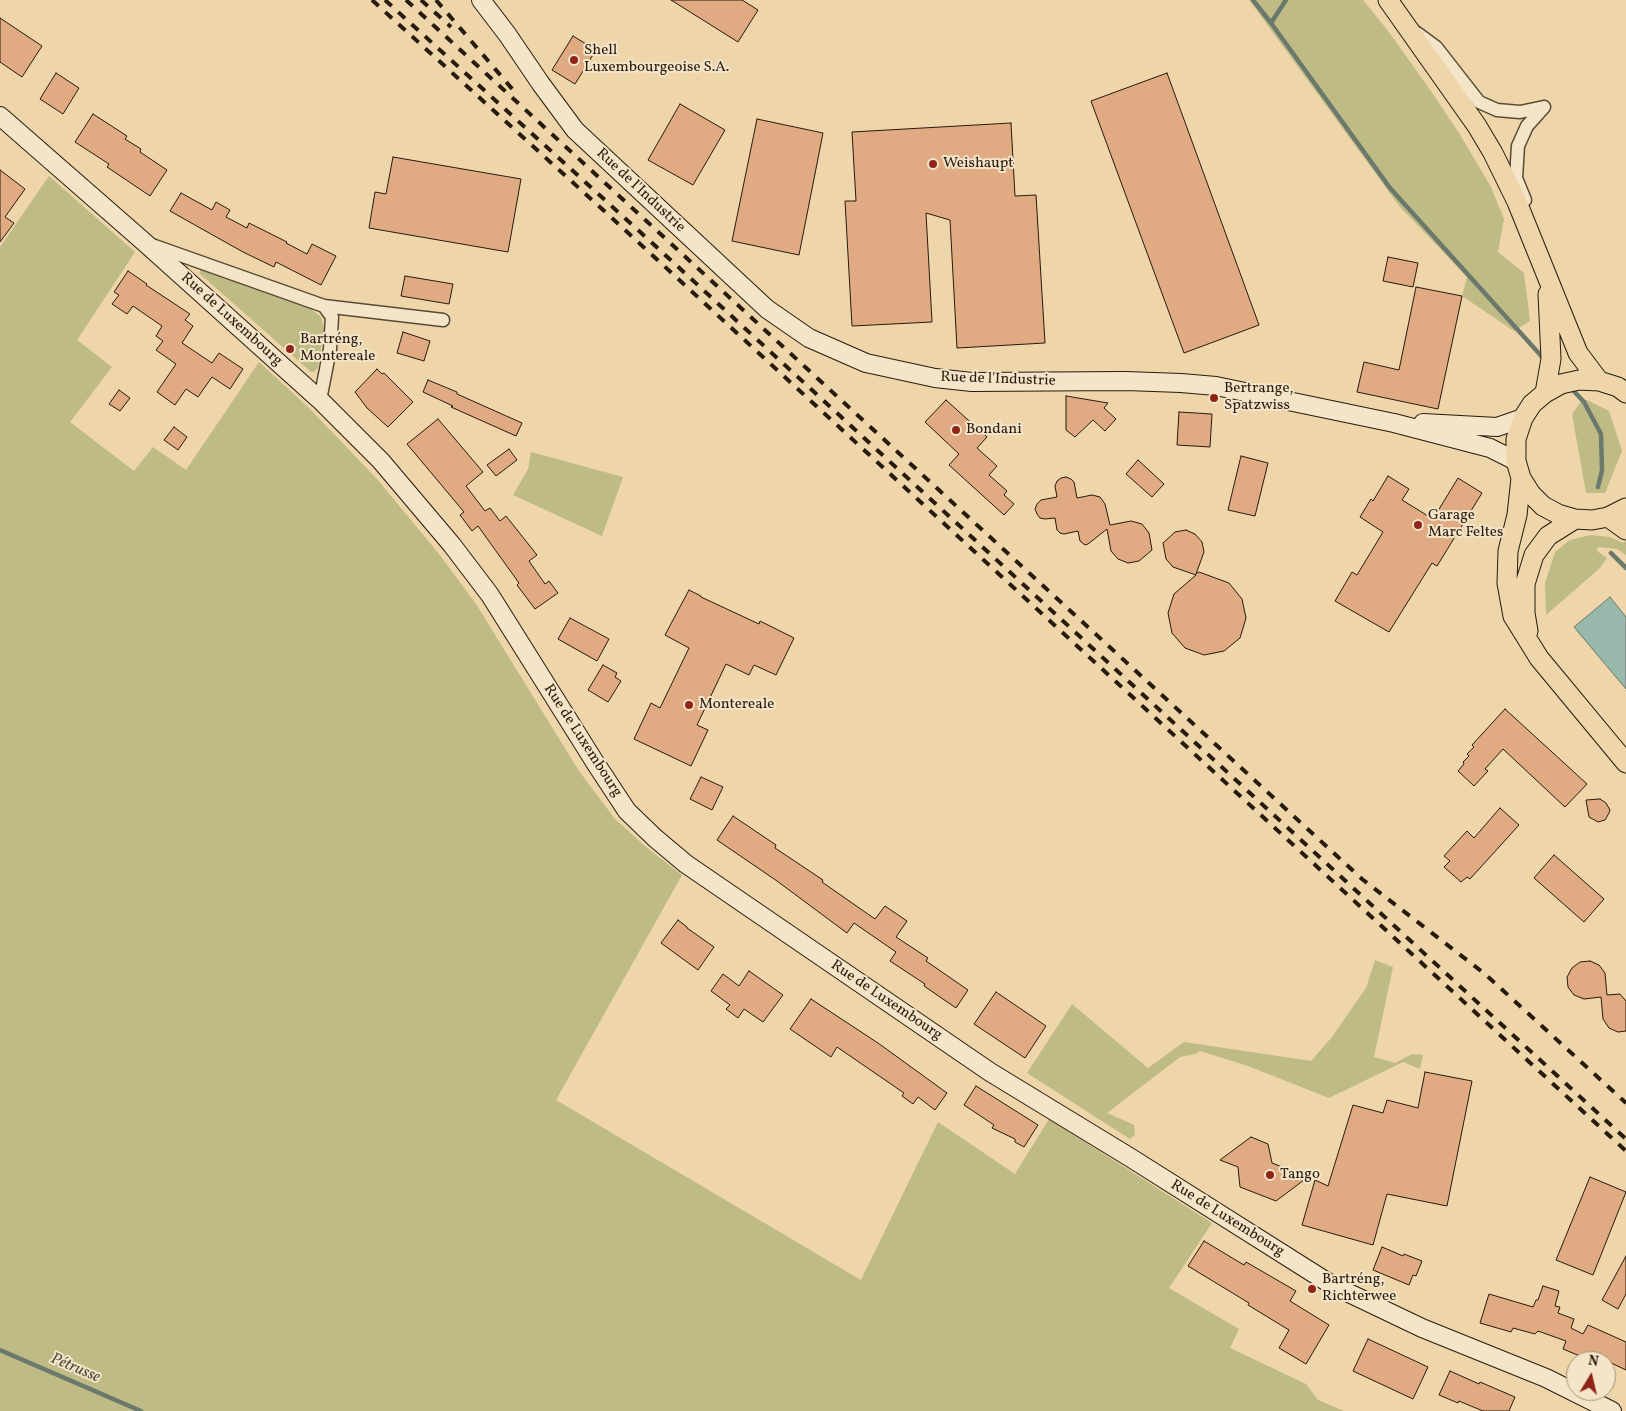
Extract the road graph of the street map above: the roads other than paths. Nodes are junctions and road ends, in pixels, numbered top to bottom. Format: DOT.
graph roads {
  1 [pos="481,0"];
  2 [pos="1388,0"];
  3 [pos="1405,22"];
  4 [pos="0,116"];
  5 [pos="143,241"];
  6 [pos="1537,251"];
  7 [pos="1547,278"];
  8 [pos="324,306"];
  9 [pos="443,320"];
  10 [pos="1599,381"];
  11 [pos="1623,388"];
  12 [pos="1545,393"];
  13 [pos="320,400"];
  14 [pos="1523,418"];
  15 [pos="1394,423"];
  16 [pos="1519,469"];
  17 [pos="1626,508"];
  18 [pos="1608,517"];
  19 [pos="1575,519"];
  20 [pos="1626,530"];
  21 [pos="1530,645"];
  22 [pos="1626,763"];
  23 [pos="1612,1411"];
  1 -- 15 [label="main road, Rue de l'Industrie"];
  2 -- 3 [label="main road"];
  3 -- 6 [label="main road"];
  3 -- 6 [label="street"];
  4 -- 5 [label="main road, Rue de Luxembourg"];
  5 -- 8 [label="street, Rue de Luxembourg"];
  5 -- 13 [label="main road, Rue de Luxembourg"];
  6 -- 7 [label="main road"];
  7 -- 10 [label="main road"];
  7 -- 12 [label="main road"];
  8 -- 9 [label="street, Rue de Luxembourg"];
  8 -- 13 [label="street"];
  10 -- 11 [label="main road"];
  10 -- 12 [label="main road"];
  12 -- 14 [label="main road"];
  13 -- 23 [label="main road, Rue de Luxembourg"];
  14 -- 15 [label="main road, Rue de l'Industrie"];
  14 -- 16 [label="main road"];
  15 -- 16 [label="main road, Rue de l'Industrie"];
  16 -- 19 [label="main road"];
  16 -- 21 [label="main road"];
  17 -- 18 [label="main road"];
  18 -- 19 [label="main road"];
  18 -- 20 [label="main road"];
  19 -- 21 [label="main road"];
  21 -- 22 [label="main road"];
}
